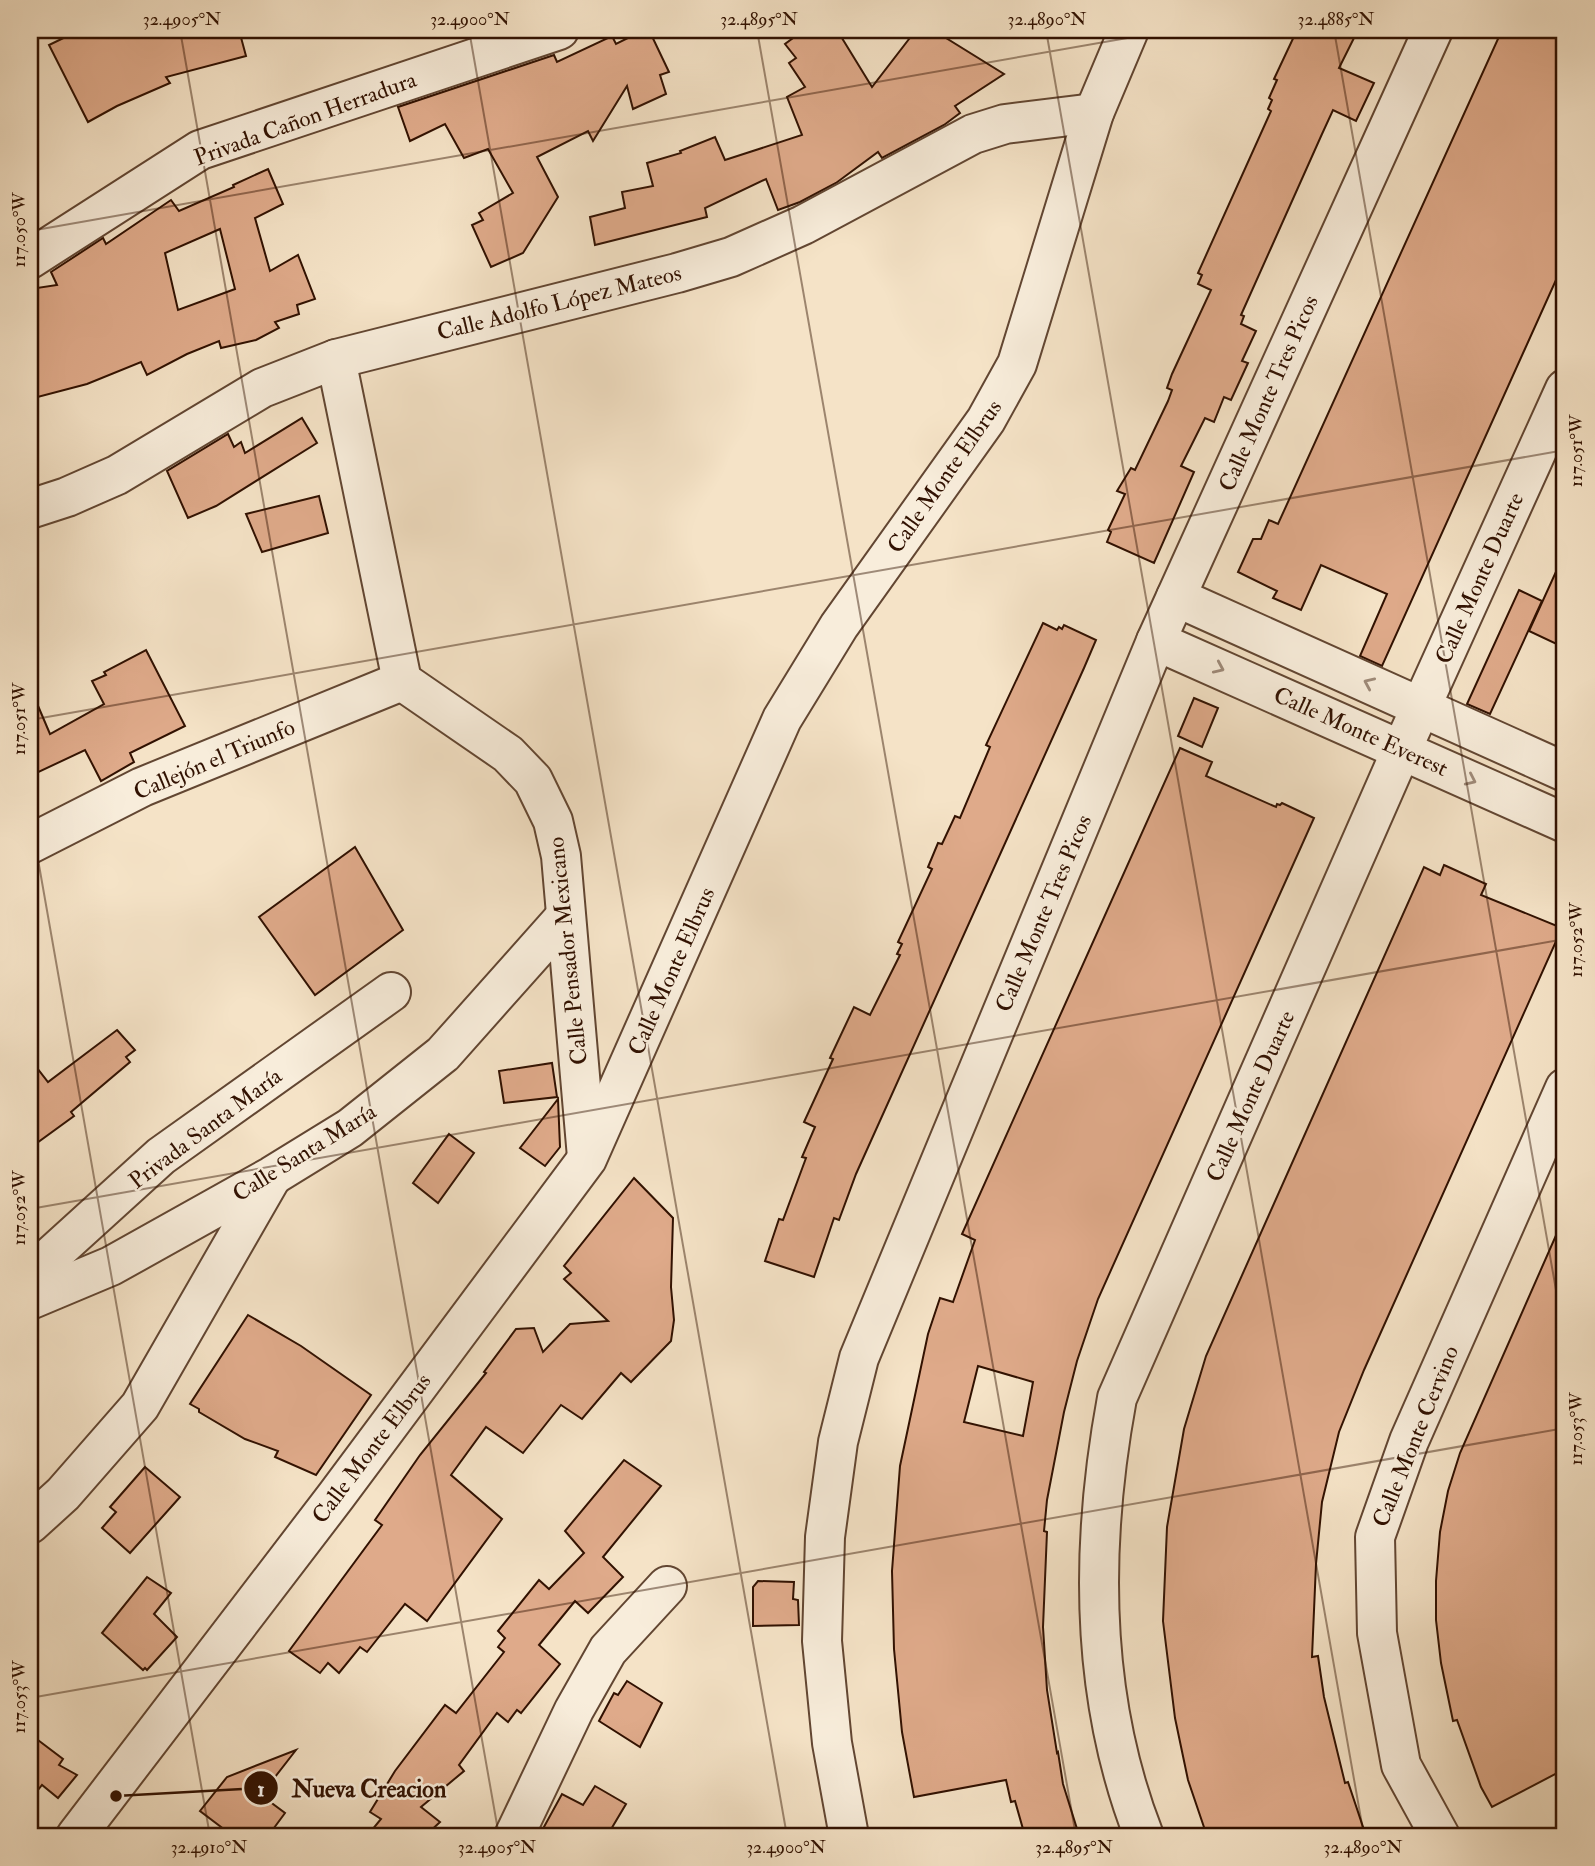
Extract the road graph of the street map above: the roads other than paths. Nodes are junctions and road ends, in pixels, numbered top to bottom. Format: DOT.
graph roads {
  1 [pos="559,30"];
  2 [pos="1129,30"];
  3 [pos="1433,30"];
  4 [pos="1094,113"];
  5 [pos="30,259"];
  6 [pos="336,359"];
  7 [pos="1565,389"];
  8 [pos="30,509"];
  9 [pos="1176,597"];
  10 [pos="1156,640"];
  11 [pos="402,681"];
  12 [pos="1421,706"];
  13 [pos="1402,749"];
  14 [pos="1565,772"];
  15 [pos="1565,823"];
  16 [pos="30,844"];
  17 [pos="565,917"];
  18 [pos="391,992"];
  19 [pos="1565,1088"];
  20 [pos="587,1159"];
  21 [pos="272,1176"];
  22 [pos="30,1275"];
  23 [pos="30,1300"];
  24 [pos="30,1524"];
  25 [pos="667,1586"];
  26 [pos="76,1836"];
  27 [pos="514,1836"];
  28 [pos="849,1836"];
  29 [pos="1144,1836"];
  30 [pos="1440,1836"];
  1 -- 5 [label="street, Privada Cañon Herradura"];
  2 -- 4 [label="street, Calle Monte Elbrus"];
  3 -- 9 [label="street, Calle Monte Tres Picos"];
  4 -- 6 [label="street, Calle Adolfo López Mateos"];
  4 -- 20 [label="street, Calle Monte Elbrus"];
  6 -- 8 [label="street, Calle Adolfo López Mateos"];
  6 -- 11 [label="street"];
  7 -- 12 [label="street, Calle Monte Duarte"];
  9 -- 10 [label="street, Calle Monte Tres Picos"];
  12 -- 9 [label="street, Calle Monte Everest, one-way"];
  10 -- 13 [label="street, Calle Monte Everest, one-way"];
  10 -- 28 [label="street, Calle Monte Tres Picos"];
  11 -- 16 [label="street, Callejón el Triunfo"];
  11 -- 17 [label="street, Calle Pensador Mexicano"];
  12 -- 13 [label="street, Calle Monte Duarte"];
  12 -- 14 [label="street, Calle Monte Everest"];
  13 -- 15 [label="street, Calle Monte Everest, one-way"];
  13 -- 29 [label="street, Calle Monte Duarte"];
  17 -- 20 [label="street, Calle Pensador Mexicano"];
  17 -- 21 [label="street, Calle Santa María"];
  18 -- 22 [label="street, Privada Santa María"];
  19 -- 30 [label="street, Calle Monte Cervino"];
  20 -- 26 [label="street, Calle Monte Elbrus"];
  21 -- 23 [label="street, Calle Santa María"];
  21 -- 24 [label="street"];
  25 -- 27 [label="street"];
}
